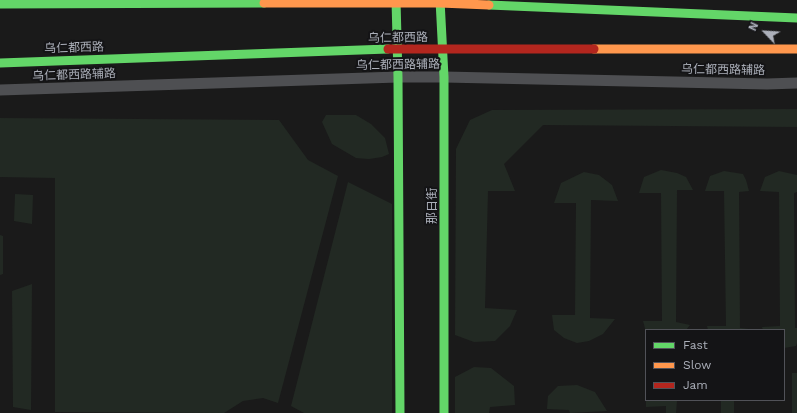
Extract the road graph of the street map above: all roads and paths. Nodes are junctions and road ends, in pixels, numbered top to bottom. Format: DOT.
graph roads {
  1 [pos="396,1"];
  2 [pos="440,1"];
  3 [pos="0,4"];
  4 [pos="797,18"];
  5 [pos="397,49"];
  6 [pos="442,49"];
  7 [pos="797,49"];
  8 [pos="0,63"];
  9 [pos="398,77"];
  10 [pos="444,77"];
  11 [pos="797,83"];
  12 [pos="0,90"];
  13 [pos="400,413"];
  14 [pos="444,413"];
  1 -- 2 [label="main road"];
  1 -- 3 [label="main road"];
  1 -- 5 [label="main road"];
  2 -- 4 [label="main road"];
  2 -- 6 [label="main road, 那日街"];
  5 -- 6 [label="main road, 乌仁都西路"];
  5 -- 8 [label="main road, 乌仁都西路"];
  5 -- 9 [label="main road"];
  6 -- 7 [label="main road, 乌仁都西路"];
  6 -- 10 [label="main road, 那日街"];
  9 -- 10 [label="lane, 乌仁都西路辅路"];
  9 -- 12 [label="lane, 乌仁都西路辅路"];
  9 -- 13 [label="main road"];
  10 -- 11 [label="lane, 乌仁都西路辅路"];
  10 -- 14 [label="main road, 那日街"];
}
